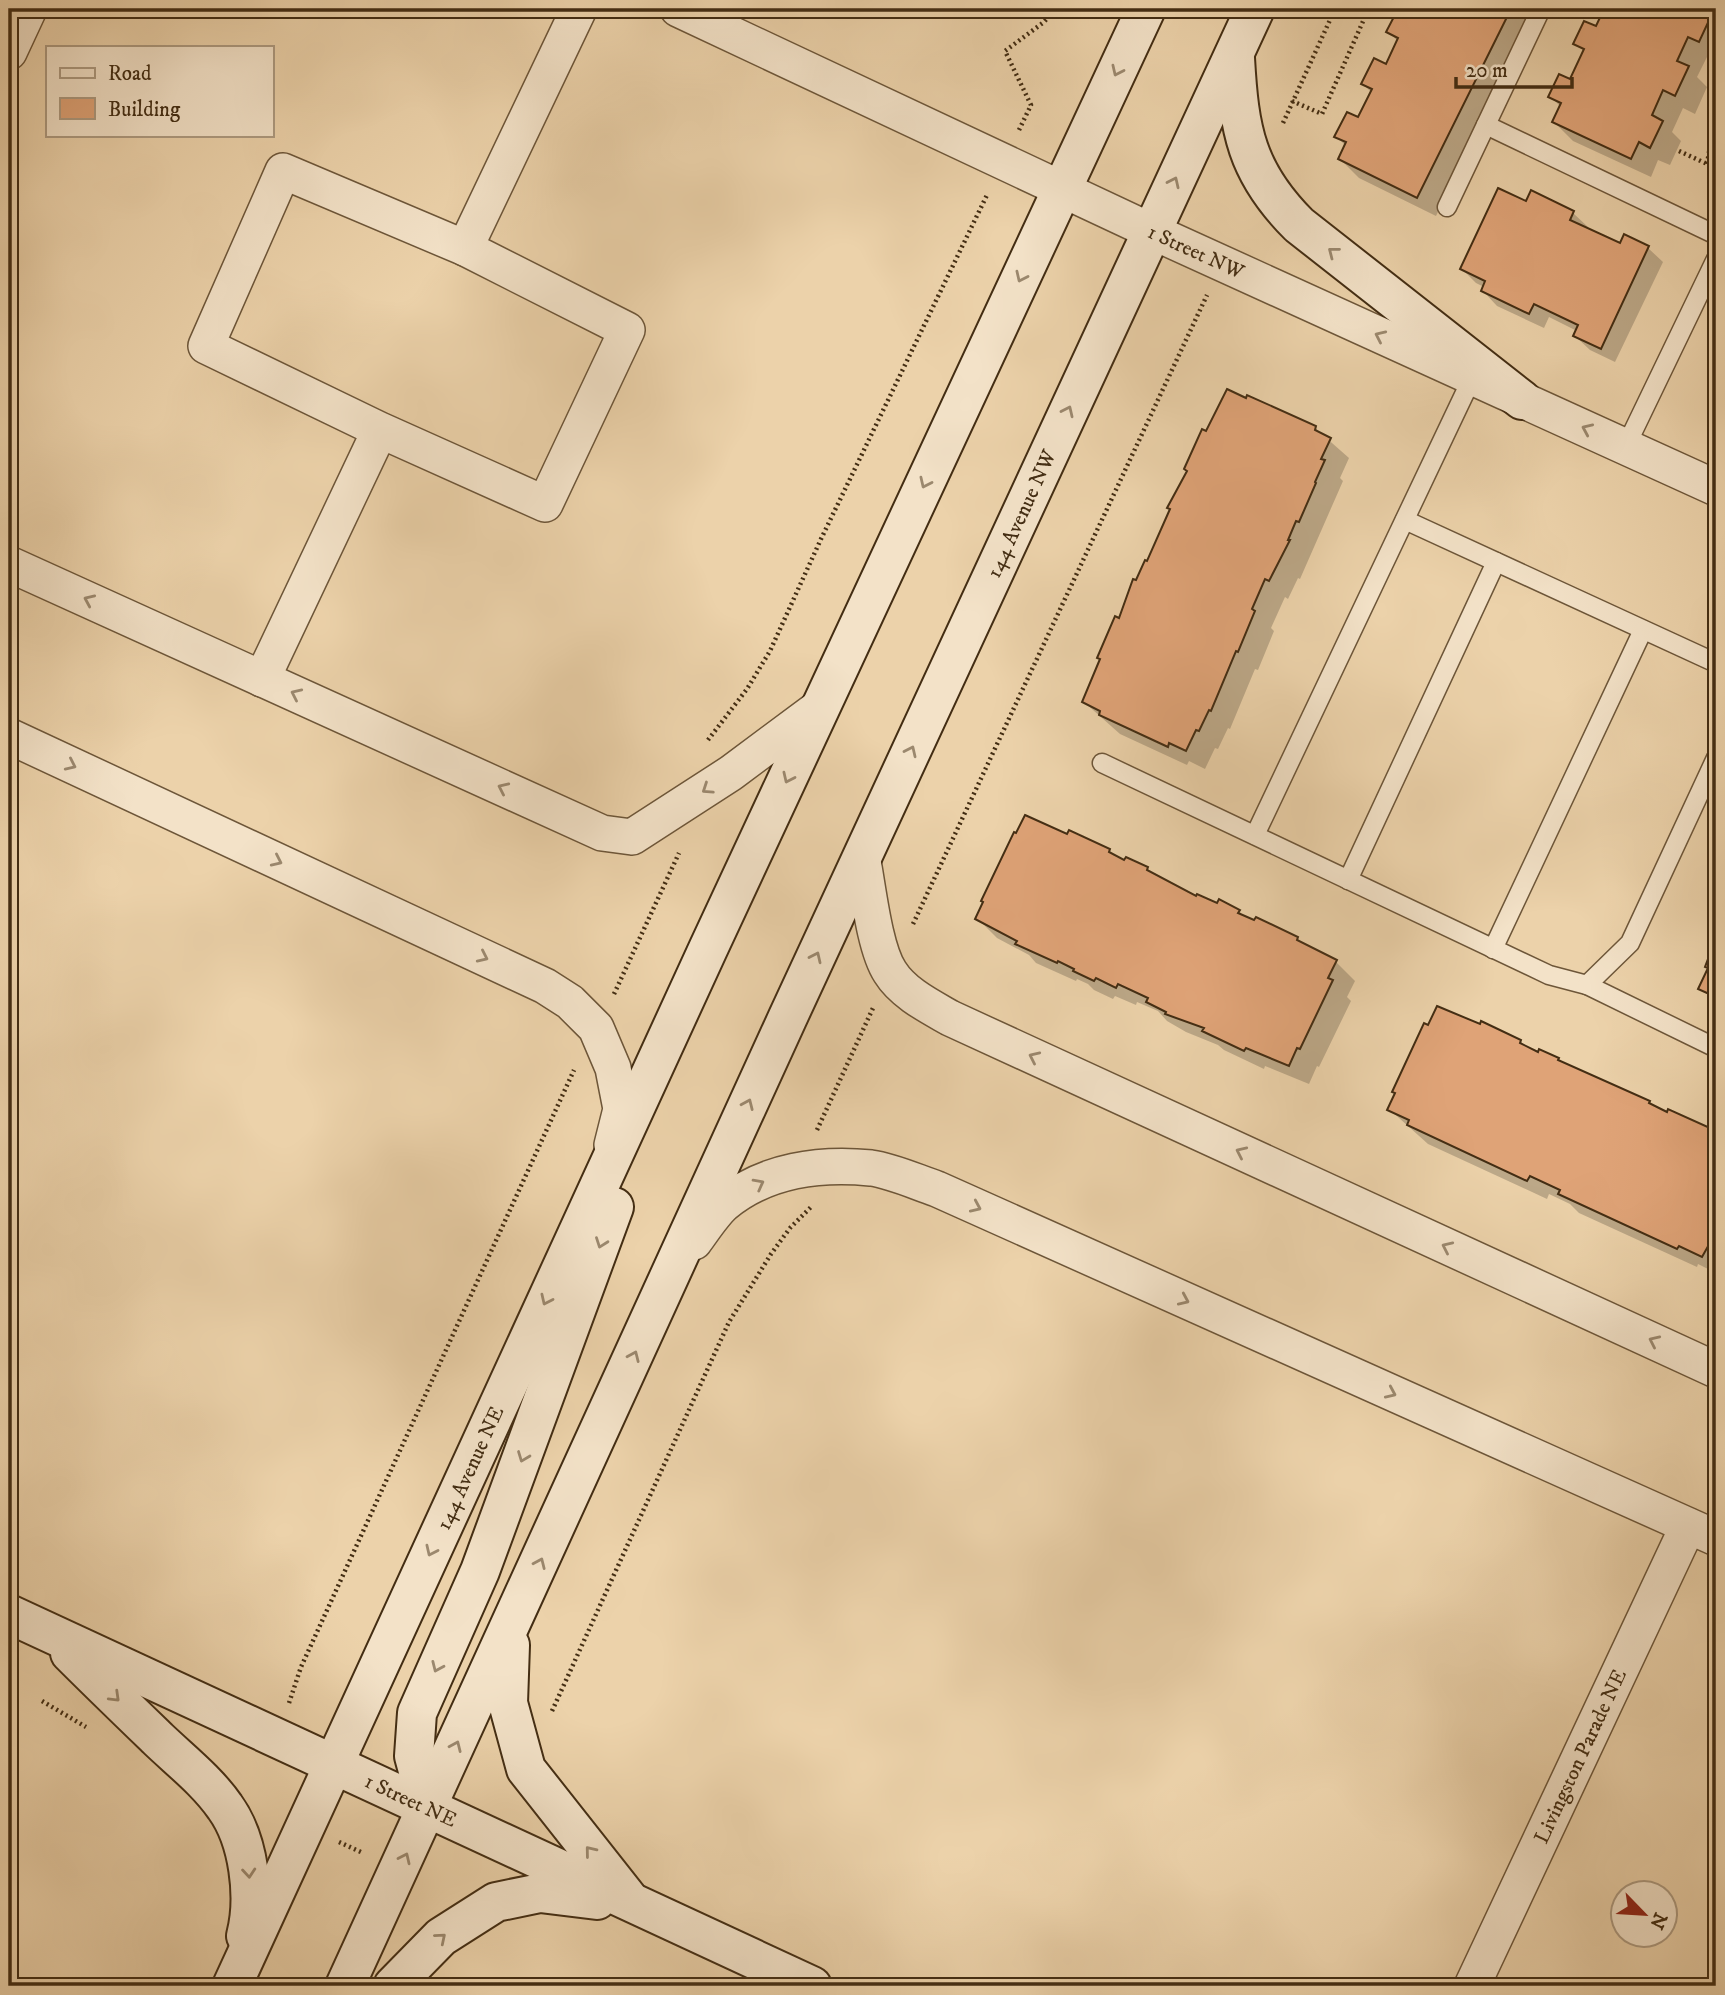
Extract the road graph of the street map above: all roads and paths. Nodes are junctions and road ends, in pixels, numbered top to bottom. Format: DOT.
graph roads {
  1 [pos="29,9"];
  2 [pos="579,9"];
  3 [pos="678,9"];
  4 [pos="1055,9"];
  5 [pos="1146,9"];
  6 [pos="1246,9"];
  7 [pos="1255,9"];
  8 [pos="1367,9"];
  9 [pos="1388,9"];
  10 [pos="1541,9"];
  11 [pos="9,52"];
  12 [pos="1235,53"];
  13 [pos="1292,101"];
  14 [pos="1716,111"];
  15 [pos="1486,125"];
  16 [pos="1679,151"];
  17 [pos="1003,161"];
  18 [pos="1707,164"];
  19 [pos="1716,168"];
  20 [pos="1062,189"];
  21 [pos="1447,207"];
  22 [pos="1151,230"];
  23 [pos="1716,235"];
  24 [pos="464,248"];
  25 [pos="1716,259"];
  26 [pos="1472,378"];
  27 [pos="1522,400"];
  28 [pos="380,430"];
  29 [pos="1626,446"];
  30 [pos="1716,488"];
  31 [pos="1405,520"];
  32 [pos="1496,562"];
  33 [pos="9,564"];
  34 [pos="1643,630"];
  35 [pos="1716,663"];
  36 [pos="262,679"];
  37 [pos="821,706"];
  38 [pos="9,736"];
  39 [pos="706,744"];
  40 [pos="1716,758"];
  41 [pos="1102,763"];
  42 [pos="667,816"];
  43 [pos="1255,835"];
  44 [pos="862,856"];
  45 [pos="1348,880"];
  46 [pos="1493,948"];
  47 [pos="708,949"];
  48 [pos="1587,985"];
  49 [pos="596,1028"];
  50 [pos="1716,1048"];
  51 [pos="605,1173"];
  52 [pos="676,1264"];
  53 [pos="1716,1370"];
  54 [pos="1702,1532"];
  55 [pos="9,1614"];
  56 [pos="512,1625"];
  57 [pos="48,1632"];
  58 [pos="276,1738"];
  59 [pos="333,1764"];
  60 [pos="428,1808"];
  61 [pos="305,1826"];
  62 [pos="400,1870"];
  63 [pos="633,1904"];
  64 [pos="232,1986"];
  65 [pos="345,1986"];
  66 [pos="393,1986"];
  67 [pos="812,1986"];
  68 [pos="1472,1986"];
  1 -- 11 [label="street"];
  2 -- 24 [label="street"];
  3 -- 17 [label="street, 1 Street NW"];
  4 -- 17 [label="path"];
  5 -- 20 [label="main road, one-way"];
  6 -- 12 [label="main road"];
  7 -- 12 [label="main road, 144 Avenue NW"];
  8 -- 9 [label="path"];
  8 -- 13 [label="path"];
  10 -- 15 [label="lane"];
  22 -- 12 [label="main road, 144 Avenue NW, one-way"];
  27 -- 12 [label="main road, one-way"];
  14 -- 18 [label="path"];
  15 -- 21 [label="lane"];
  15 -- 23 [label="lane"];
  16 -- 18 [label="path"];
  17 -- 20 [label="street, 1 Street NW"];
  17 -- 39 [label="path"];
  18 -- 19 [label="path"];
  20 -- 22 [label="street, 1 Street NW"];
  20 -- 37 [label="main road, one-way"];
  26 -- 22 [label="street, 1 Street NW, one-way"];
  44 -- 22 [label="main road, 144 Avenue NW, one-way"];
  24 -- 28 [label="street"];
  24 -- 28 [label="street"];
  25 -- 29 [label="lane"];
  26 -- 27 [label="street, 1 Street NW"];
  26 -- 31 [label="lane"];
  29 -- 27 [label="street, 1 Street NW, one-way"];
  28 -- 36 [label="street"];
  29 -- 30 [label="street, 1 Street NW"];
  31 -- 32 [label="lane"];
  31 -- 43 [label="lane"];
  32 -- 34 [label="lane"];
  32 -- 45 [label="lane"];
  36 -- 33 [label="street, one-way"];
  34 -- 35 [label="lane"];
  34 -- 46 [label="lane"];
  42 -- 36 [label="street, one-way"];
  37 -- 42 [label="street, one-way"];
  37 -- 47 [label="main road, one-way"];
  38 -- 49 [label="street, one-way"];
  40 -- 48 [label="lane"];
  41 -- 43 [label="lane"];
  42 -- 49 [label="path"];
  43 -- 45 [label="lane"];
  52 -- 44 [label="main road, 144 Avenue NW, one-way"];
  53 -- 44 [label="street, one-way"];
  45 -- 46 [label="lane"];
  46 -- 48 [label="lane"];
  47 -- 51 [label="main road, 144 Avenue NE"];
  47 -- 60 [label="main road, one-way"];
  48 -- 50 [label="lane"];
  49 -- 51 [label="street"];
  49 -- 58 [label="path"];
  51 -- 59 [label="main road, 144 Avenue NE, one-way"];
  52 -- 54 [label="street, one-way"];
  56 -- 52 [label="main road, one-way"];
  54 -- 68 [label="street, Livingston Parade NE"];
  55 -- 57 [label="main road, 1 Street NE"];
  60 -- 56 [label="main road, one-way"];
  63 -- 56 [label="main road, one-way"];
  57 -- 58 [label="main road, 1 Street NE"];
  57 -- 64 [label="main road, one-way"];
  58 -- 59 [label="main road, 1 Street NE"];
  59 -- 60 [label="main road, 1 Street NE"];
  59 -- 61 [label="main road, 144 Avenue NE"];
  62 -- 60 [label="main road, one-way"];
  60 -- 63 [label="main road, 1 Street NE"];
  61 -- 62 [label="path"];
  61 -- 64 [label="main road, 144 Avenue NE"];
  62 -- 65 [label="main road"];
  66 -- 63 [label="main road, one-way"];
  63 -- 67 [label="main road, 1 Street NE"];
}
